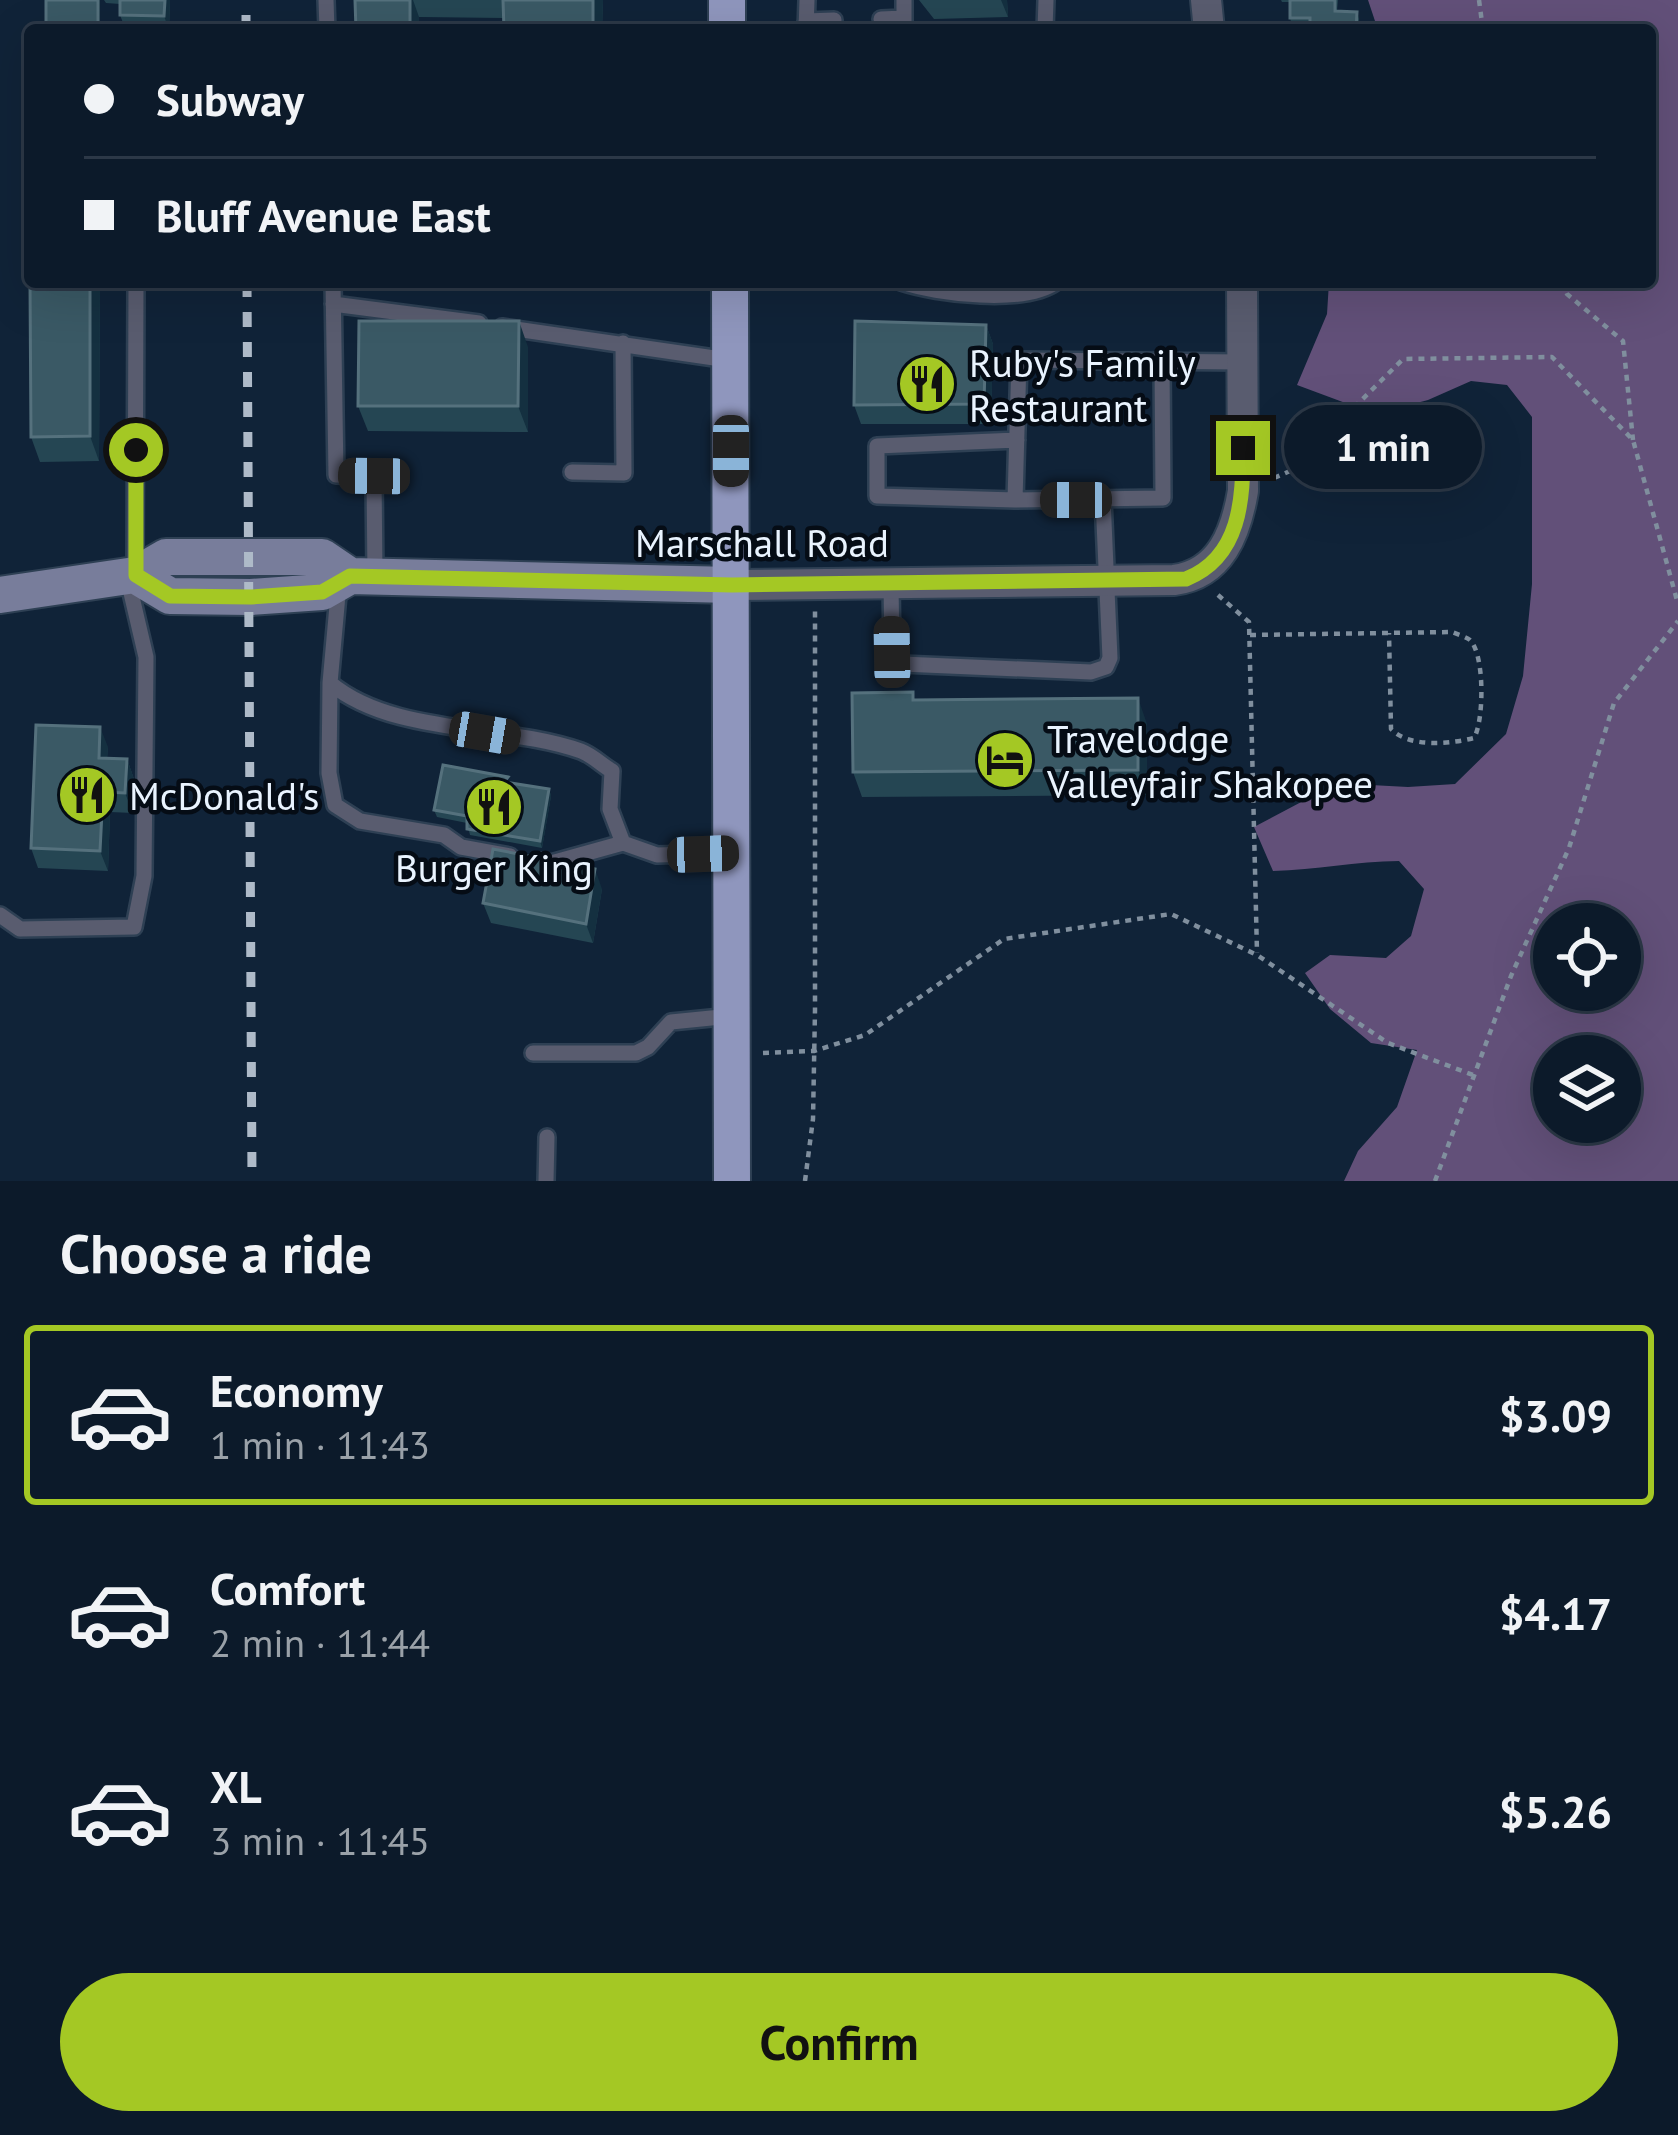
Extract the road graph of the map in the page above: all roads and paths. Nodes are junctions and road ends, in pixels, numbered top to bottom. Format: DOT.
graph roads {
  1 [pos="904,16"];
  2 [pos="881,19"];
  3 [pos="834,20"];
  4 [pos="815,24"];
  5 [pos="136,288"];
  6 [pos="333,288"];
  7 [pos="730,288"];
  8 [pos="920,288"];
  9 [pos="1048,288"];
  10 [pos="1242,288"];
  11 [pos="1564,288"];
  12 [pos="333,304"];
  13 [pos="623,343"];
  14 [pos="731,361"];
  15 [pos="1162,362"];
  16 [pos="1242,362"];
  17 [pos="1017,440"];
  18 [pos="1633,440"];
  19 [pos="572,472"];
  20 [pos="1243,490"];
  21 [pos="1103,499"];
  22 [pos="1015,500"];
  23 [pos="131,576"];
  24 [pos="355,578"];
  25 [pos="1185,578"];
  26 [pos="1106,581"];
  27 [pos="891,584"];
  28 [pos="732,585"];
  29 [pos="814,585"];
  30 [pos="0,596"];
  31 [pos="1678,604"];
  32 [pos="1678,621"];
  33 [pos="1389,633"];
  34 [pos="1250,634"];
  35 [pos="330,683"];
  36 [pos="623,843"];
  37 [pos="731,853"];
  38 [pos="0,915"];
  39 [pos="1257,955"];
  40 [pos="731,1016"];
  41 [pos="814,1051"];
  42 [pos="533,1053"];
  43 [pos="731,1054"];
  44 [pos="1474,1075"];
  45 [pos="547,1137"];
  46 [pos="546,1181"];
  47 [pos="732,1181"];
  48 [pos="805,1181"];
  49 [pos="1435,1181"];
  1 -- 2 [label="lane"];
  3 -- 4 [label="lane"];
  5 -- 23 [label="lane"];
  6 -- 12 [label="lane"];
  7 -- 14 [label="main road"];
  8 -- 9 [label="lane"];
  10 -- 16 [label="street"];
  11 -- 18 [label="path"];
  12 -- 13 [label="lane"];
  12 -- 24 [label="lane"];
  13 -- 14 [label="lane"];
  13 -- 19 [label="lane"];
  14 -- 28 [label="main road"];
  15 -- 16 [label="lane"];
  15 -- 17 [label="lane"];
  15 -- 21 [label="lane"];
  16 -- 20 [label="street"];
  17 -- 22 [label="lane"];
  17 -- 22 [label="lane"];
  18 -- 20 [label="path"];
  18 -- 31 [label="path"];
  20 -- 25 [label="street"];
  21 -- 22 [label="lane"];
  21 -- 26 [label="lane"];
  23 -- 24 [label="main road, Marschall Road"];
  23 -- 30 [label="main road, Marschall Road"];
  23 -- 38 [label="lane"];
  24 -- 28 [label="main road, Marschall Road"];
  24 -- 35 [label="lane"];
  25 -- 26 [label="street, Marschall Road"];
  25 -- 34 [label="path"];
  26 -- 27 [label="street, Marschall Road"];
  26 -- 27 [label="lane"];
  27 -- 29 [label="street, Marschall Road"];
  28 -- 29 [label="street, Marschall Road"];
  28 -- 37 [label="main road"];
  29 -- 41 [label="path"];
  32 -- 44 [label="path"];
  33 -- 33 [label="path"];
  33 -- 34 [label="path"];
  34 -- 39 [label="path"];
  35 -- 36 [label="lane"];
  35 -- 36 [label="lane"];
  36 -- 37 [label="lane"];
  37 -- 40 [label="main road"];
  39 -- 41 [label="path"];
  39 -- 44 [label="path"];
  40 -- 42 [label="lane"];
  40 -- 43 [label="main road"];
  41 -- 43 [label="path"];
  41 -- 48 [label="path"];
  43 -- 47 [label="main road"];
  44 -- 49 [label="path"];
  45 -- 46 [label="lane"];
}
